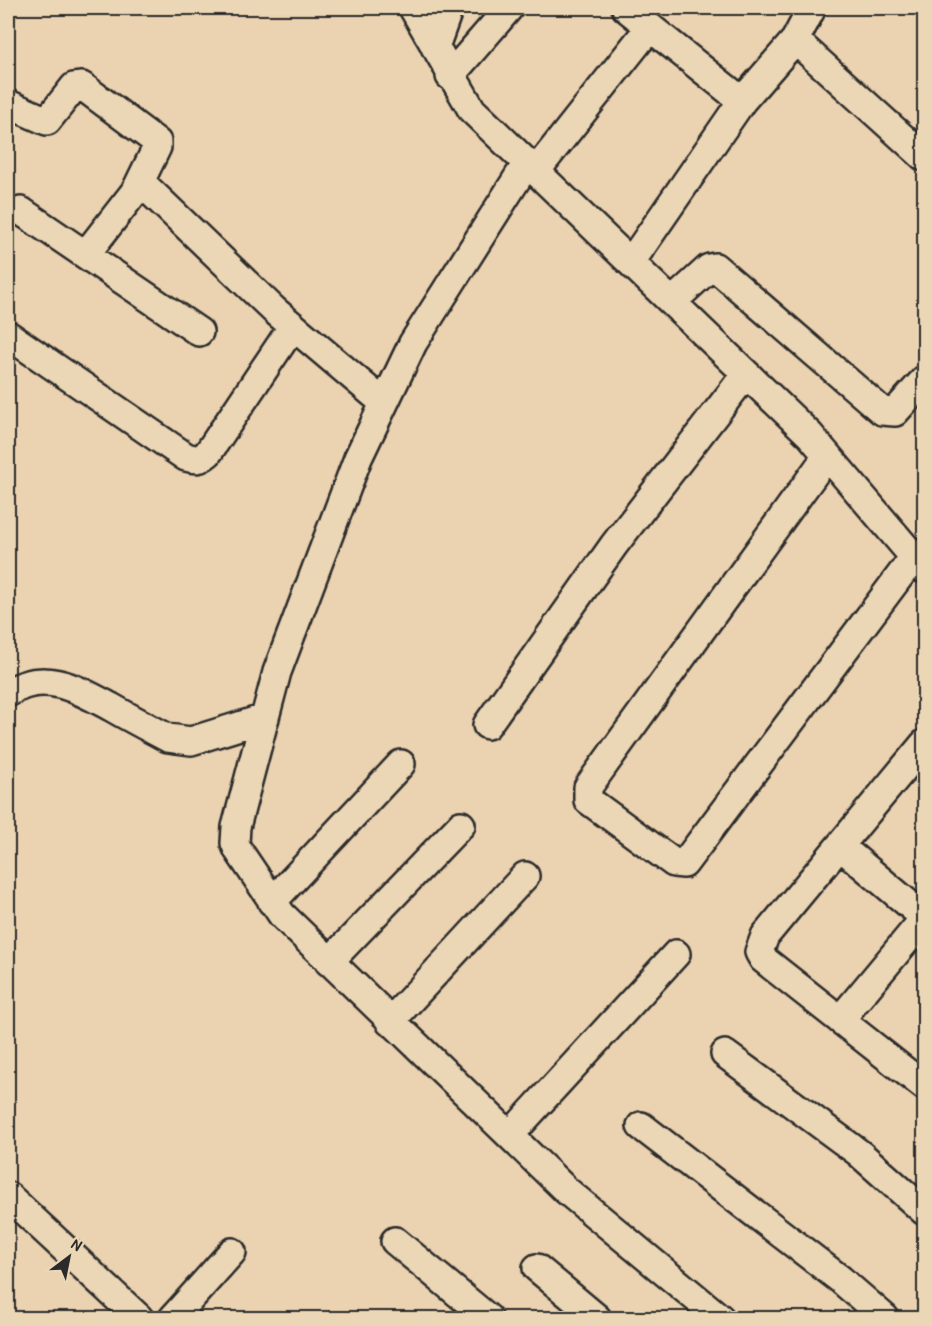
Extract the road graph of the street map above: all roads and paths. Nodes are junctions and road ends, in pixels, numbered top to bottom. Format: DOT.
graph roads {
  1 [pos="412,8"];
  2 [pos="449,8"];
  3 [pos="509,8"];
  4 [pos="626,8"];
  5 [pos="812,8"];
  6 [pos="650,27"];
  7 [pos="795,40"];
  8 [pos="435,47"];
  9 [pos="450,76"];
  10 [pos="742,101"];
  11 [pos="12,115"];
  12 [pos="924,157"];
  13 [pos="532,167"];
  14 [pos="136,190"];
  15 [pos="21,210"];
  16 [pos="86,255"];
  17 [pos="631,262"];
  18 [pos="672,302"];
  19 [pos="293,326"];
  20 [pos="199,332"];
  21 [pos="8,335"];
  22 [pos="746,374"];
  23 [pos="924,380"];
  24 [pos="384,403"];
  25 [pos="828,456"];
  26 [pos="919,563"];
  27 [pos="8,693"];
  28 [pos="265,718"];
  29 [pos="487,725"];
  30 [pos="924,744"];
  31 [pos="401,764"];
  32 [pos="461,825"];
  33 [pos="840,846"];
  34 [pos="525,876"];
  35 [pos="272,902"];
  36 [pos="924,918"];
  37 [pos="676,954"];
  38 [pos="329,962"];
  39 [pos="840,1020"];
  40 [pos="390,1022"];
  41 [pos="725,1054"];
  42 [pos="924,1084"];
  43 [pos="641,1126"];
  44 [pos="510,1135"];
  45 [pos="8,1196"];
  46 [pos="924,1211"];
  47 [pos="395,1241"];
  48 [pos="232,1252"];
  49 [pos="537,1268"];
  50 [pos="188,1314"];
  51 [pos="140,1318"];
  52 [pos="488,1318"];
  53 [pos="597,1318"];
  54 [pos="720,1318"];
  55 [pos="885,1318"];
  1 -- 8 [label="street"];
  2 -- 8 [label="street"];
  3 -- 9 [label="street"];
  4 -- 6 [label="street"];
  5 -- 7 [label="street"];
  6 -- 10 [label="street"];
  6 -- 13 [label="street"];
  7 -- 10 [label="street"];
  7 -- 12 [label="street"];
  8 -- 9 [label="street"];
  9 -- 13 [label="street"];
  10 -- 17 [label="street"];
  11 -- 14 [label="street"];
  13 -- 17 [label="street"];
  13 -- 24 [label="street"];
  14 -- 16 [label="street"];
  14 -- 19 [label="street"];
  15 -- 16 [label="street"];
  16 -- 20 [label="street"];
  17 -- 18 [label="street"];
  18 -- 22 [label="street"];
  18 -- 23 [label="street"];
  19 -- 21 [label="street"];
  19 -- 24 [label="street"];
  22 -- 25 [label="street"];
  22 -- 29 [label="street"];
  24 -- 28 [label="street"];
  25 -- 26 [label="street"];
  25 -- 26 [label="street"];
  27 -- 28 [label="street"];
  28 -- 35 [label="street"];
  30 -- 33 [label="street"];
  31 -- 35 [label="street"];
  32 -- 38 [label="street"];
  33 -- 36 [label="street"];
  33 -- 39 [label="street"];
  34 -- 40 [label="street"];
  35 -- 38 [label="street"];
  36 -- 39 [label="street"];
  37 -- 44 [label="street"];
  38 -- 40 [label="street"];
  39 -- 42 [label="street"];
  40 -- 44 [label="street"];
  41 -- 46 [label="street"];
  43 -- 55 [label="street"];
  44 -- 54 [label="street"];
  45 -- 51 [label="street"];
  47 -- 52 [label="street"];
  48 -- 50 [label="street"];
  49 -- 53 [label="street"];
}
